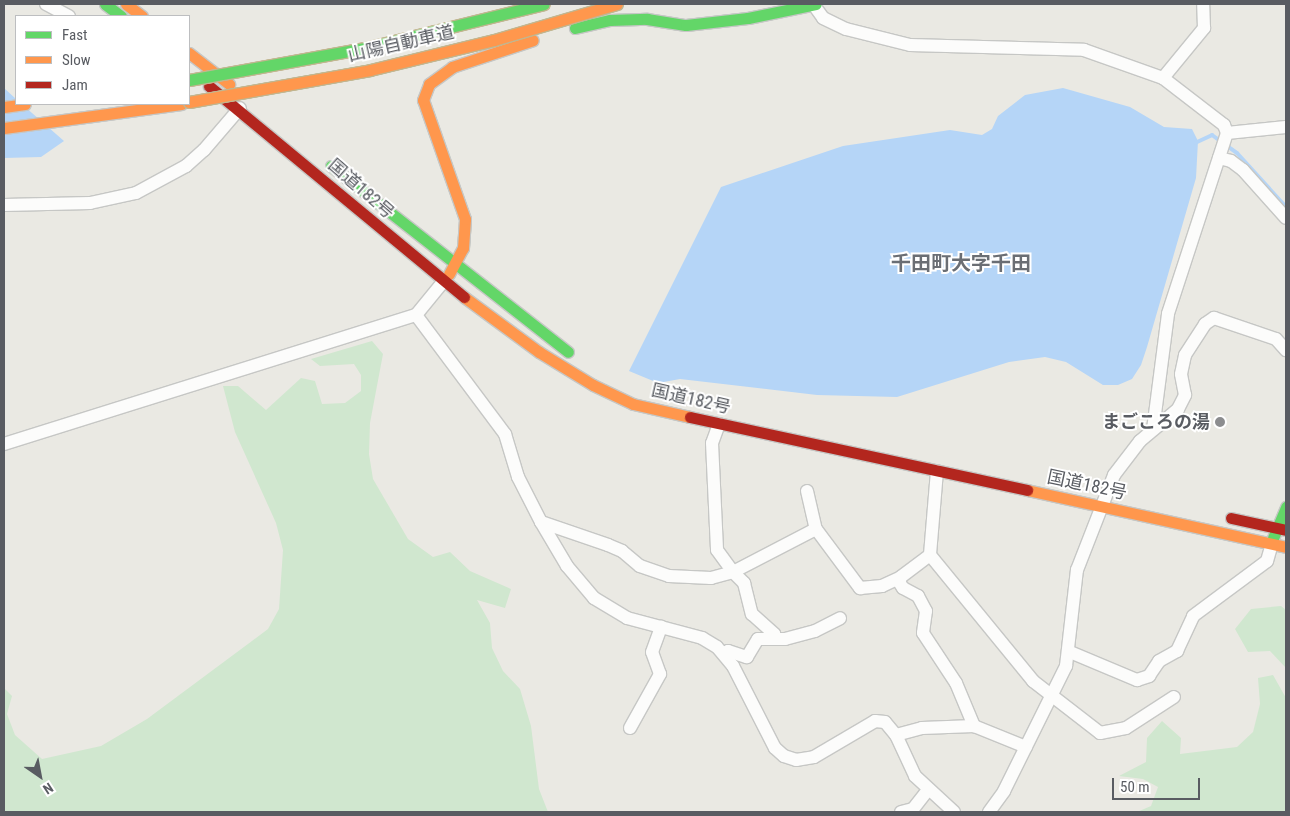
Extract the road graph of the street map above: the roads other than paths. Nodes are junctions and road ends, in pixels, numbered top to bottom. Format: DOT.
graph roads {
  1 [pos="46,4"];
  2 [pos="105,4"];
  3 [pos="126,4"];
  4 [pos="544,4"];
  5 [pos="617,4"];
  6 [pos="814,4"];
  7 [pos="1203,4"];
  8 [pos="67,15"];
  9 [pos="120,15"];
  10 [pos="141,15"];
  11 [pos="190,54"];
  12 [pos="190,71"];
  13 [pos="1163,78"];
  14 [pos="190,80"];
  15 [pos="252,101"];
  16 [pos="190,102"];
  17 [pos="18,105"];
  18 [pos="173,105"];
  19 [pos="4,107"];
  20 [pos="239,109"];
  21 [pos="1286,127"];
  22 [pos="4,128"];
  23 [pos="1224,145"];
  24 [pos="323,159"];
  25 [pos="4,205"];
  26 [pos="1286,218"];
  27 [pos="455,265"];
  28 [pos="443,282"];
  29 [pos="416,315"];
  30 [pos="1286,350"];
  31 [pos="577,357"];
  32 [pos="719,424"];
  33 [pos="1153,429"];
  34 [pos="4,444"];
  35 [pos="937,471"];
  36 [pos="1094,490"];
  37 [pos="807,491"];
  38 [pos="1114,494"];
  39 [pos="1104,506"];
  40 [pos="1286,507"];
  41 [pos="1216,515"];
  42 [pos="541,522"];
  43 [pos="816,529"];
  44 [pos="1281,529"];
  45 [pos="1272,544"];
  46 [pos="1286,548"];
  47 [pos="930,555"];
  48 [pos="733,572"];
  49 [pos="901,577"];
  50 [pos="840,618"];
  51 [pos="661,627"];
  52 [pos="774,639"];
  53 [pos="1070,652"];
  54 [pos="724,654"];
  55 [pos="1052,694"];
  56 [pos="1174,698"];
  57 [pos="974,726"];
  58 [pos="630,728"];
  59 [pos="896,735"];
  60 [pos="1026,747"];
  61 [pos="928,790"];
  62 [pos="901,812"];
  63 [pos="954,812"];
  64 [pos="989,812"];
  1 -- 8 [label="street"];
  2 -- 9 [label="main road"];
  3 -- 10 [label="main road"];
  4 -- 14 [label="main road, 山陽自動車道, bridge"];
  5 -- 16 [label="main road, 山陽自動車道, bridge"];
  6 -- 13 [label="street"];
  6 -- 27 [label="main road"];
  7 -- 13 [label="street"];
  11 -- 15 [label="main road"];
  12 -- 20 [label="main road, 国道182号"];
  13 -- 23 [label="street"];
  15 -- 20 [label="street"];
  17 -- 19 [label="main road"];
  18 -- 22 [label="main road"];
  20 -- 25 [label="street"];
  20 -- 28 [label="main road, 国道182号"];
  21 -- 23 [label="street"];
  23 -- 26 [label="street"];
  23 -- 33 [label="street"];
  24 -- 27 [label="main road, 国道182号"];
  27 -- 28 [label="main road"];
  27 -- 31 [label="main road, 国道182号"];
  28 -- 29 [label="street"];
  28 -- 32 [label="main road, 国道182号"];
  29 -- 34 [label="street"];
  29 -- 42 [label="street"];
  30 -- 33 [label="street"];
  32 -- 35 [label="main road, 国道182号"];
  32 -- 48 [label="street"];
  33 -- 38 [label="street"];
  35 -- 39 [label="main road, 国道182号"];
  35 -- 47 [label="street"];
  36 -- 38 [label="main road, 国道182号"];
  37 -- 43 [label="street"];
  38 -- 39 [label="street"];
  39 -- 45 [label="main road, 国道182号"];
  39 -- 53 [label="street"];
  40 -- 44 [label="main road"];
  41 -- 44 [label="main road"];
  42 -- 48 [label="street"];
  42 -- 51 [label="street"];
  43 -- 48 [label="street"];
  43 -- 49 [label="street"];
  44 -- 45 [label="main road"];
  45 -- 46 [label="main road, 国道182号"];
  45 -- 53 [label="street"];
  47 -- 49 [label="street"];
  47 -- 55 [label="street"];
  48 -- 52 [label="street"];
  49 -- 57 [label="street"];
  50 -- 52 [label="street"];
  51 -- 54 [label="street"];
  51 -- 58 [label="street"];
  52 -- 54 [label="street"];
  53 -- 55 [label="street"];
  54 -- 59 [label="street"];
  55 -- 56 [label="street"];
  55 -- 60 [label="street"];
  57 -- 59 [label="street"];
  57 -- 60 [label="street"];
  59 -- 61 [label="street"];
  60 -- 64 [label="street"];
  61 -- 62 [label="street"];
  61 -- 63 [label="street"];
}
